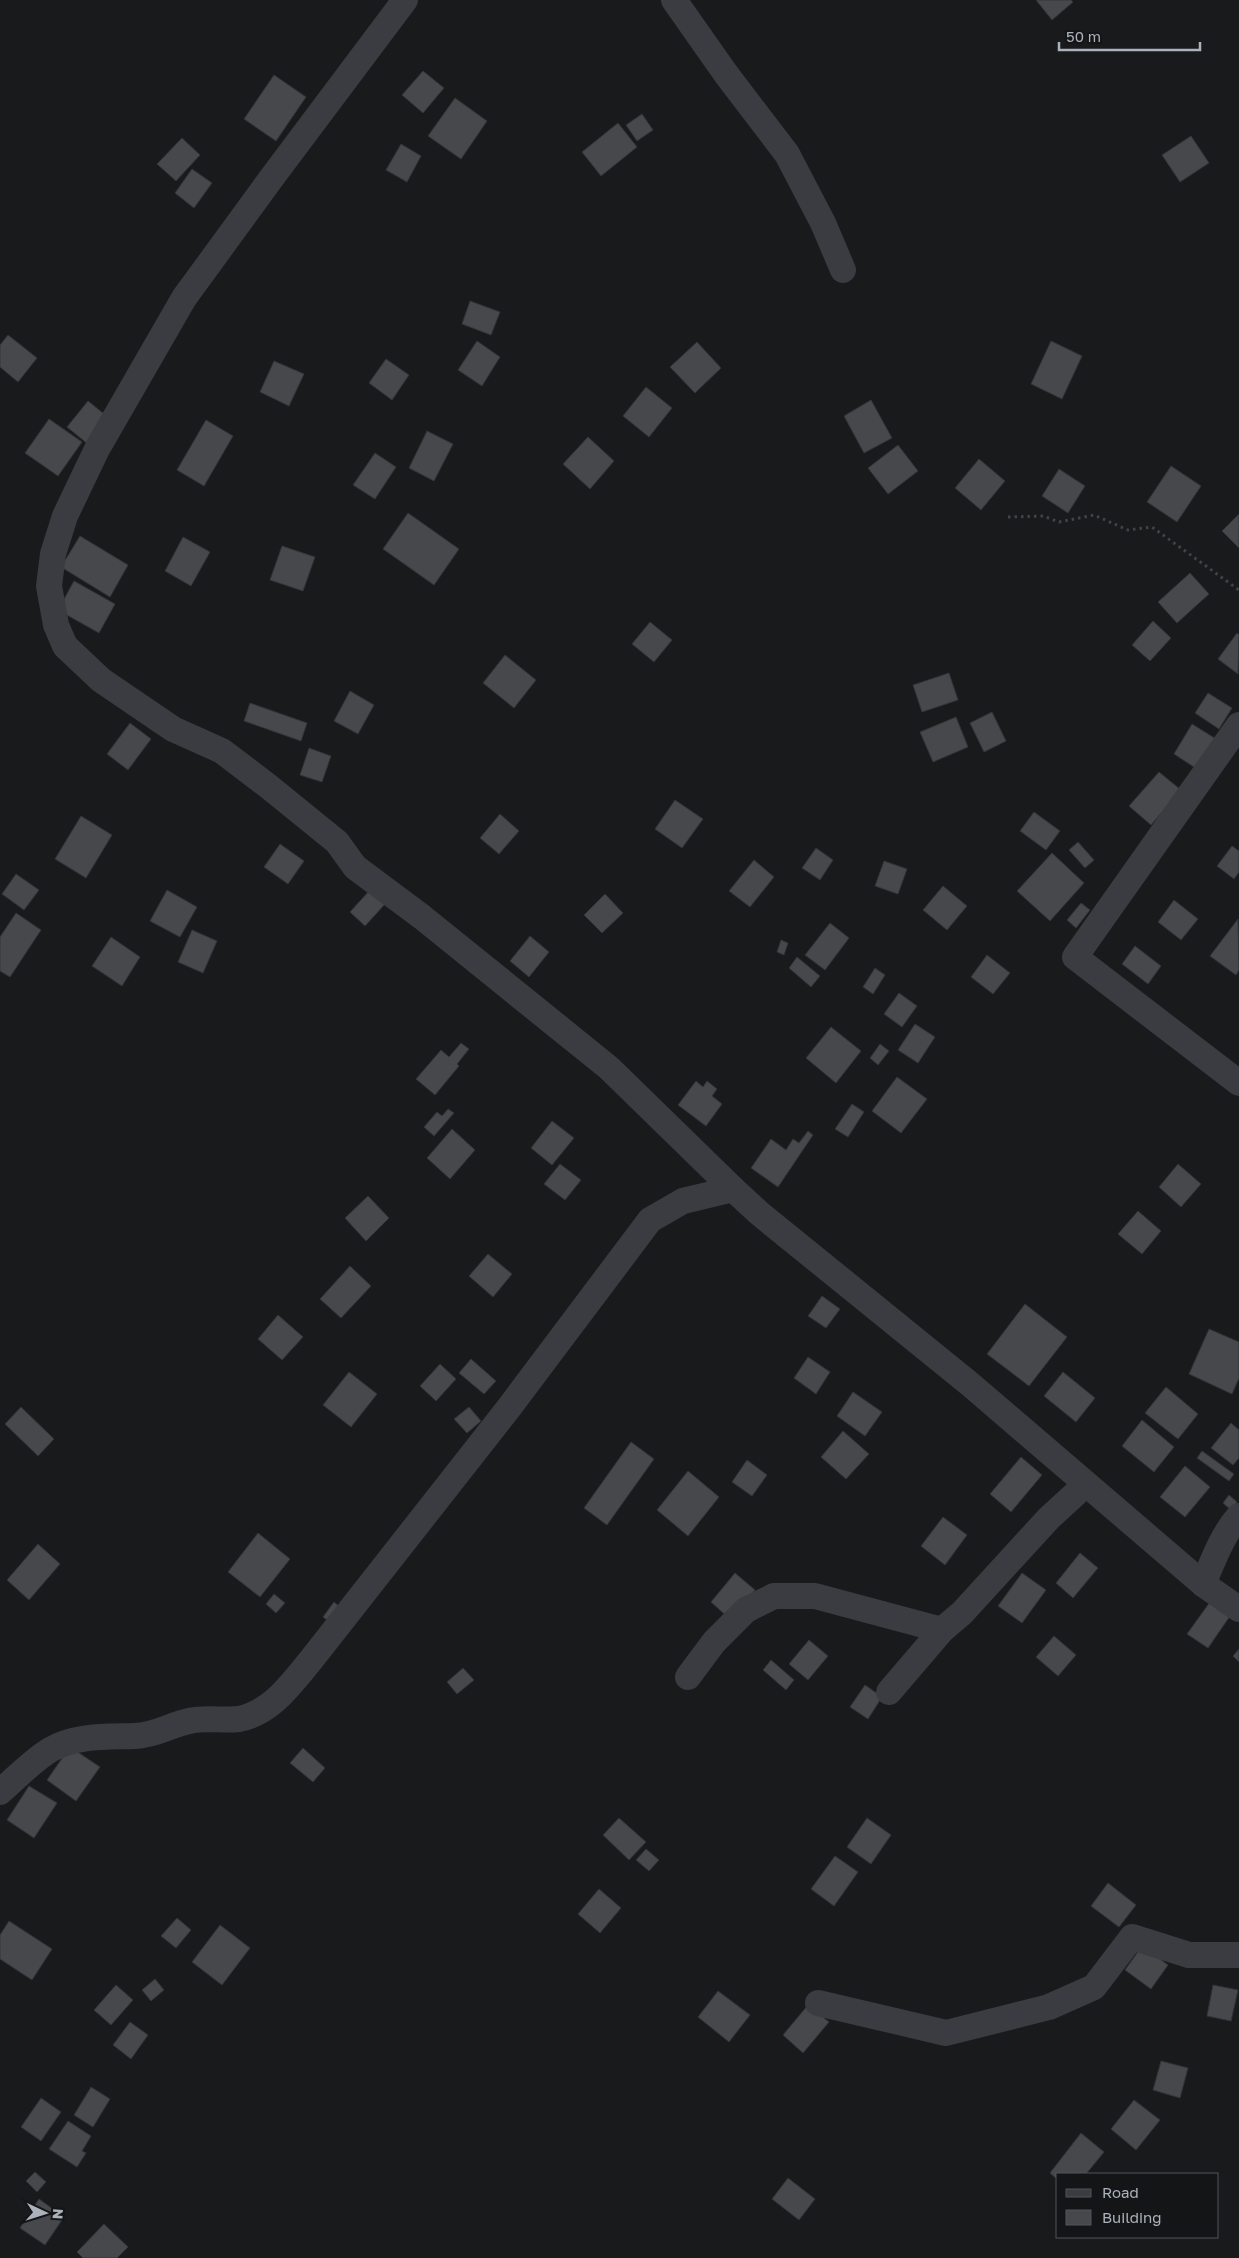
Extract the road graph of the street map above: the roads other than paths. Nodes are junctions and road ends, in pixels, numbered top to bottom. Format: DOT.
graph roads {
  1 [pos="405,0"];
  2 [pos="674,0"];
  3 [pos="843,270"];
  4 [pos="1239,725"];
  5 [pos="1239,1083"];
  6 [pos="733,1189"];
  7 [pos="1085,1485"];
  8 [pos="1239,1516"];
  9 [pos="1203,1584"];
  10 [pos="1239,1609"];
  11 [pos="942,1630"];
  12 [pos="688,1677"];
  13 [pos="889,1692"];
  14 [pos="0,1792"];
  15 [pos="1239,1955"];
  16 [pos="818,2003"];
  1 -- 6 [label="street"];
  2 -- 3 [label="street"];
  4 -- 5 [label="street"];
  6 -- 7 [label="street"];
  6 -- 14 [label="street"];
  7 -- 9 [label="street"];
  7 -- 11 [label="street"];
  8 -- 9 [label="street"];
  9 -- 10 [label="street"];
  11 -- 12 [label="street"];
  11 -- 13 [label="street"];
  15 -- 16 [label="street"];
}
